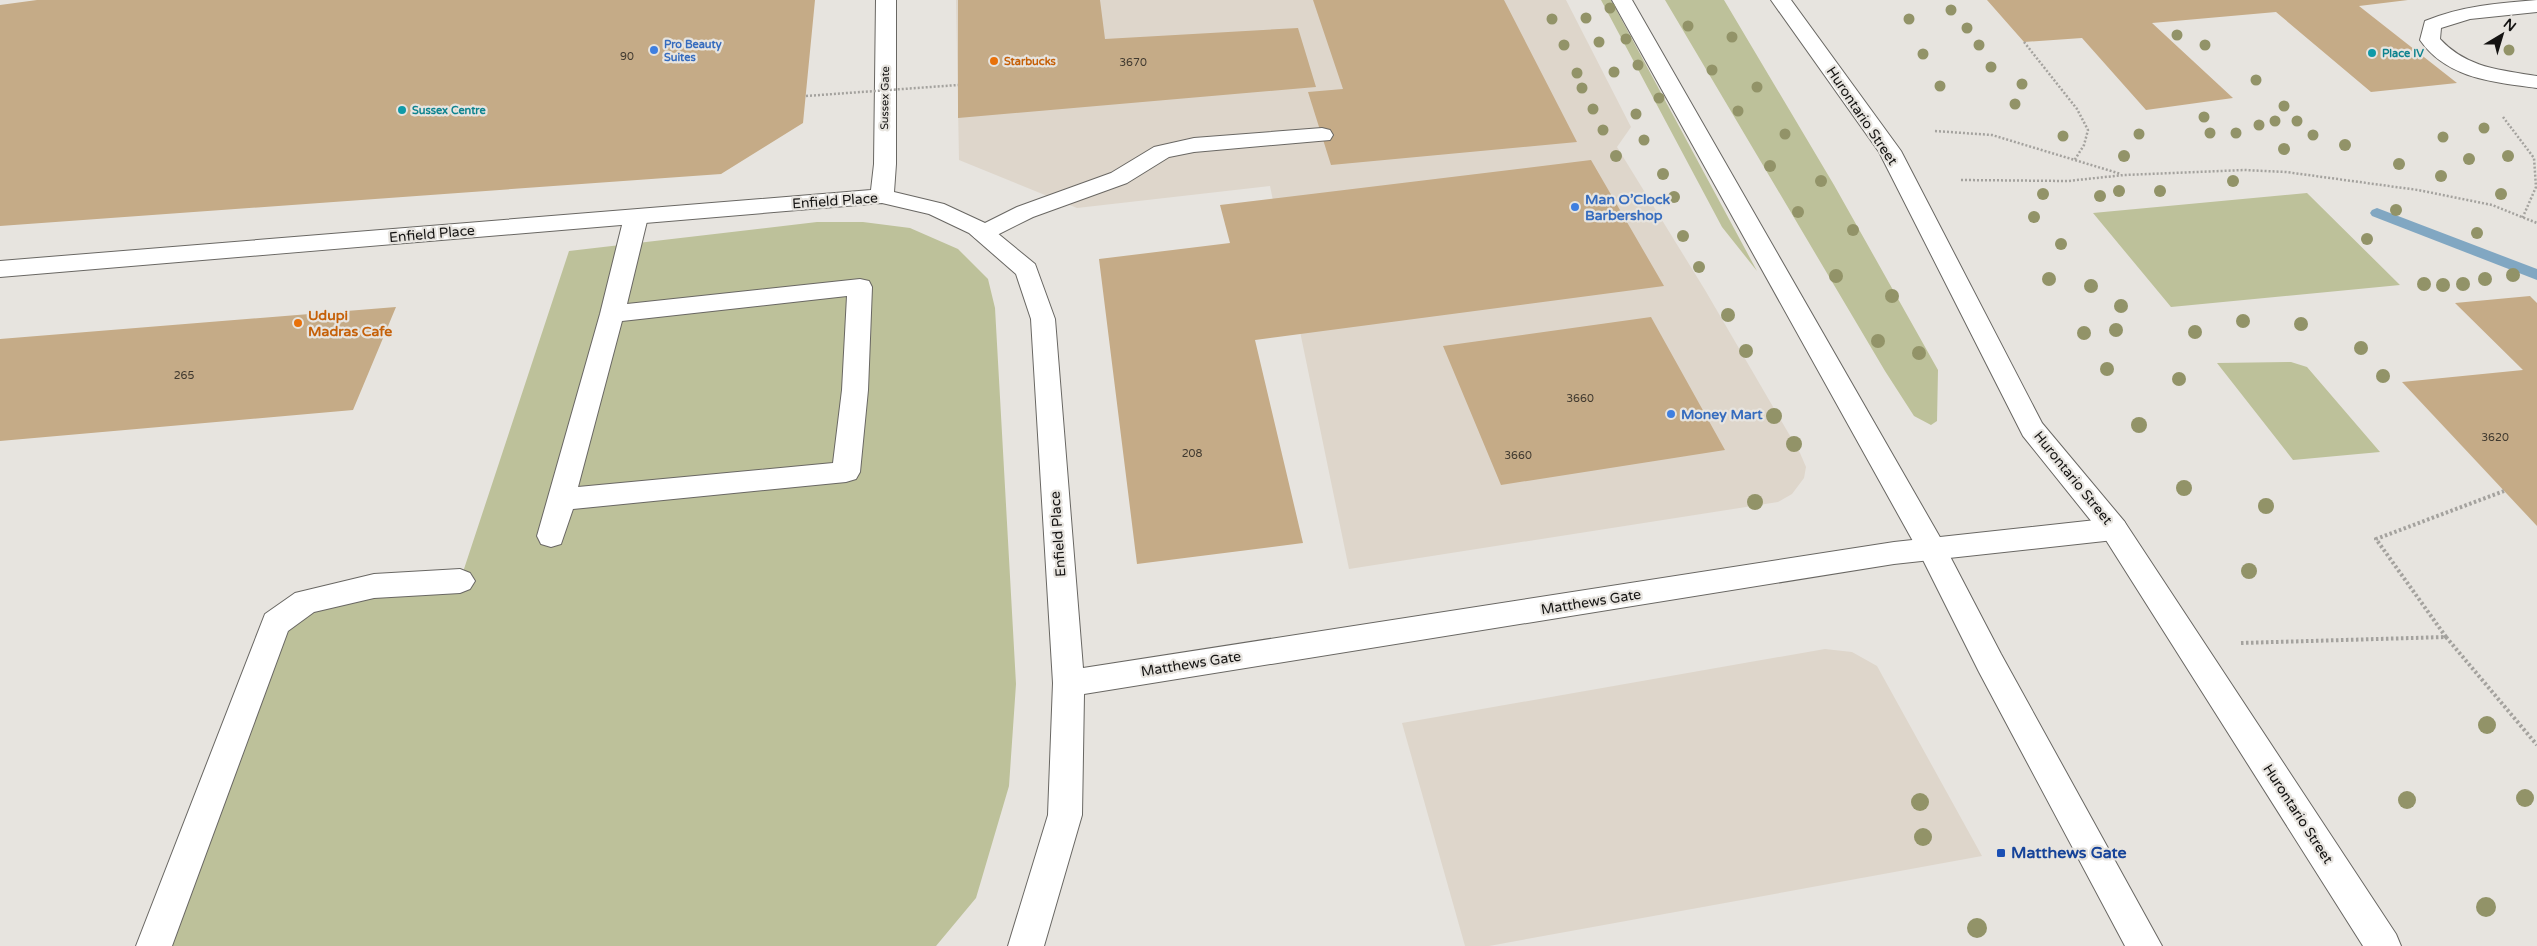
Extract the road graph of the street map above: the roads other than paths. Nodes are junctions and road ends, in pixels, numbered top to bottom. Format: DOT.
graph roads {
  1 [pos="886,0"];
  2 [pos="1622,0"];
  3 [pos="1783,1"];
  4 [pos="2537,6"];
  5 [pos="2537,82"];
  6 [pos="1322,135"];
  7 [pos="882,196"];
  8 [pos="636,217"];
  9 [pos="983,233"];
  10 [pos="0,269"];
  11 [pos="612,314"];
  12 [pos="560,499"];
  13 [pos="2114,529"];
  14 [pos="551,536"];
  15 [pos="1931,547"];
  16 [pos="460,580"];
  17 [pos="1069,683"];
  18 [pos="154,946"];
  19 [pos="1026,946"];
  20 [pos="2144,946"];
  21 [pos="2383,946"];
  1 -- 7 [label="street, Sussex Gate"];
  2 -- 15 [label="street"];
  3 -- 13 [label="street, Hurontario Street"];
  4 -- 5 [label="street"];
  6 -- 9 [label="street"];
  7 -- 8 [label="street, Enfield Place"];
  7 -- 9 [label="street, Enfield Place"];
  8 -- 10 [label="street, Enfield Place"];
  8 -- 11 [label="street"];
  9 -- 17 [label="street, Enfield Place"];
  11 -- 12 [label="street"];
  11 -- 12 [label="street"];
  12 -- 14 [label="street"];
  13 -- 15 [label="street, Matthews Gate"];
  13 -- 21 [label="street, Hurontario Street"];
  15 -- 17 [label="street, Matthews Gate"];
  15 -- 20 [label="street"];
  16 -- 18 [label="street"];
  17 -- 19 [label="street, Enfield Place"];
}
